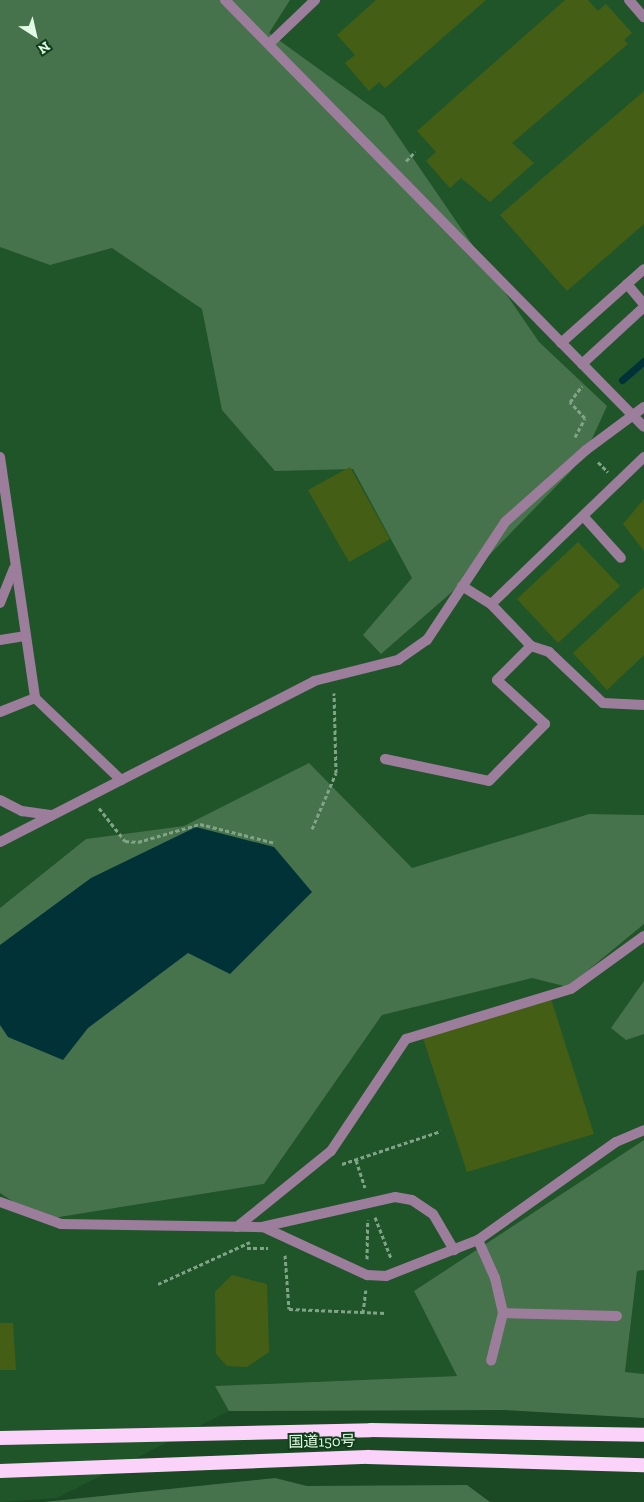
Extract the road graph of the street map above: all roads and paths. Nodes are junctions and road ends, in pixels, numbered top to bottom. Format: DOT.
graph roads {
  1 [pos="225,0"];
  2 [pos="315,0"];
  3 [pos="629,0"];
  4 [pos="644,17"];
  5 [pos="269,44"];
  6 [pos="644,269"];
  7 [pos="627,284"];
  8 [pos="644,306"];
  9 [pos="561,343"];
  10 [pos="582,364"];
  11 [pos="591,372"];
  12 [pos="644,407"];
  13 [pos="633,416"];
  14 [pos="644,427"];
  15 [pos="586,450"];
  16 [pos="0,457"];
  17 [pos="644,457"];
  18 [pos="619,483"];
  19 [pos="584,517"];
  20 [pos="621,558"];
  21 [pos="15,567"];
  22 [pos="462,586"];
  23 [pos="0,603"];
  24 [pos="491,604"];
  25 [pos="26,636"];
  26 [pos="0,640"];
  27 [pos="531,646"];
  28 [pos="314,681"];
  29 [pos="35,698"];
  30 [pos="644,705"];
  31 [pos="0,712"];
  32 [pos="385,759"];
  33 [pos="121,780"];
  34 [pos="90,796"];
  35 [pos="0,800"];
  36 [pos="52,815"];
  37 [pos="312,830"];
  38 [pos="0,842"];
  39 [pos="275,843"];
  40 [pos="644,936"];
  41 [pos="644,1130"];
  42 [pos="356,1160"];
  43 [pos="2,1201"];
  44 [pos="369,1202"];
  45 [pos="237,1226"];
  46 [pos="262,1227"];
  47 [pos="284,1236"];
  48 [pos="478,1240"];
  49 [pos="454,1250"];
  50 [pos="396,1272"];
  51 [pos="503,1313"];
  52 [pos="386,1314"];
  53 [pos="617,1316"];
  54 [pos="490,1361"];
  55 [pos="644,1435"];
  56 [pos="0,1438"];
  57 [pos="644,1465"];
  58 [pos="0,1471"];
  1 -- 5 [label="lane"];
  2 -- 5 [label="lane"];
  3 -- 4 [label="lane"];
  5 -- 9 [label="lane"];
  6 -- 7 [label="lane"];
  7 -- 8 [label="lane"];
  7 -- 9 [label="lane"];
  8 -- 10 [label="lane"];
  9 -- 10 [label="lane"];
  10 -- 11 [label="lane"];
  11 -- 13 [label="lane"];
  11 -- 15 [label="path"];
  12 -- 13 [label="lane"];
  13 -- 14 [label="lane"];
  13 -- 15 [label="lane"];
  15 -- 18 [label="path"];
  15 -- 22 [label="lane"];
  16 -- 21 [label="lane"];
  17 -- 18 [label="lane"];
  18 -- 19 [label="lane"];
  19 -- 20 [label="lane"];
  19 -- 24 [label="lane"];
  21 -- 23 [label="lane"];
  21 -- 25 [label="lane"];
  22 -- 24 [label="lane"];
  22 -- 28 [label="lane"];
  24 -- 27 [label="lane"];
  25 -- 26 [label="lane"];
  25 -- 29 [label="lane"];
  27 -- 30 [label="lane"];
  27 -- 32 [label="lane"];
  28 -- 33 [label="lane"];
  28 -- 37 [label="path"];
  29 -- 31 [label="lane"];
  29 -- 33 [label="lane"];
  33 -- 34 [label="lane"];
  34 -- 36 [label="lane"];
  34 -- 39 [label="path"];
  35 -- 36 [label="lane"];
  36 -- 38 [label="lane"];
  40 -- 45 [label="lane"];
  41 -- 48 [label="lane"];
  42 -- 44 [label="path"];
  43 -- 45 [label="lane"];
  44 -- 46 [label="lane"];
  44 -- 49 [label="lane"];
  44 -- 50 [label="path"];
  45 -- 46 [label="lane"];
  46 -- 47 [label="lane"];
  47 -- 50 [label="lane"];
  47 -- 52 [label="path"];
  48 -- 49 [label="lane"];
  48 -- 51 [label="lane"];
  49 -- 50 [label="lane"];
  51 -- 53 [label="lane"];
  51 -- 54 [label="lane"];
  55 -- 56 [label="highway, 国道150号"];
  57 -- 58 [label="highway, 国道150号"];
}
